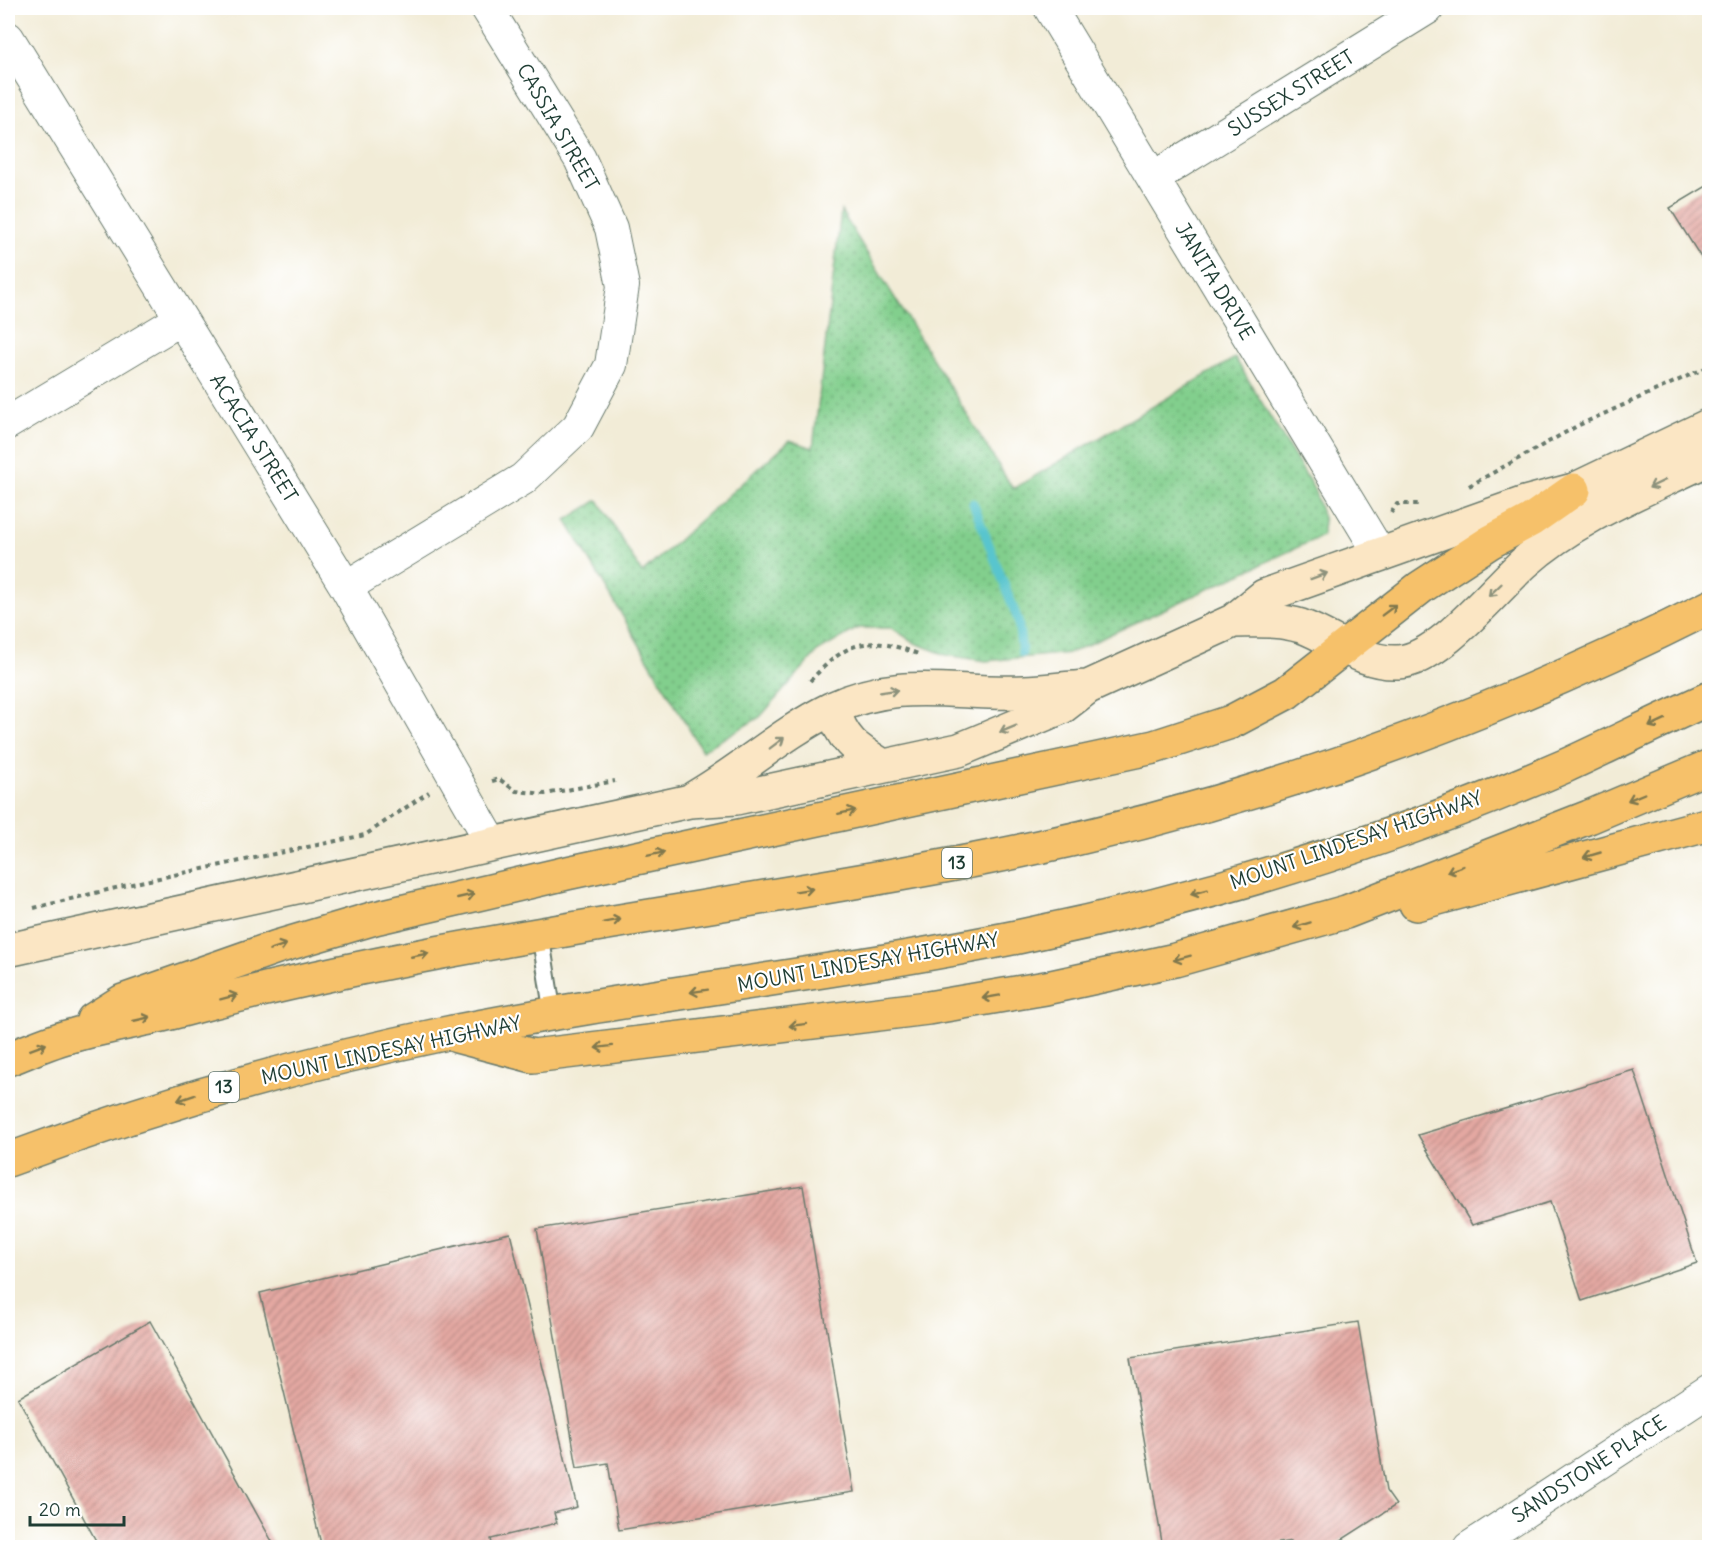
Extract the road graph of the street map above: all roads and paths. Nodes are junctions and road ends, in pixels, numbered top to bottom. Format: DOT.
graph roads {
  1 [pos="487,8"];
  2 [pos="1050,8"];
  3 [pos="1428,8"];
  4 [pos="8,38"];
  5 [pos="1153,178"];
  6 [pos="181,319"];
  7 [pos="1710,366"];
  8 [pos="8,423"];
  9 [pos="1710,426"];
  10 [pos="1710,458"];
  11 [pos="1468,487"];
  12 [pos="1574,490"];
  13 [pos="1428,504"];
  14 [pos="1391,513"];
  15 [pos="1380,554"];
  16 [pos="346,587"];
  17 [pos="1710,607"];
  18 [pos="1233,621"];
  19 [pos="1343,646"];
  20 [pos="922,656"];
  21 [pos="804,687"];
  22 [pos="1088,687"];
  23 [pos="1710,698"];
  24 [pos="833,708"];
  25 [pos="883,766"];
  26 [pos="1710,766"];
  27 [pos="622,780"];
  28 [pos="460,787"];
  29 [pos="690,801"];
  30 [pos="1710,824"];
  31 [pos="492,843"];
  32 [pos="30,909"];
  33 [pos="1346,912"];
  34 [pos="540,933"];
  35 [pos="8,950"];
  36 [pos="553,1015"];
  37 [pos="446,1033"];
  38 [pos="69,1036"];
  39 [pos="8,1059"];
  40 [pos="8,1160"];
  41 [pos="1710,1390"];
  42 [pos="1469,1548"];
  1 -- 16 [label="street, CASSIA STREET"];
  2 -- 5 [label="street, JANITA DRIVE"];
  3 -- 5 [label="street, SUSSEX STREET"];
  4 -- 6 [label="street, ACACIA STREET"];
  5 -- 15 [label="street, JANITA DRIVE"];
  6 -- 8 [label="street"];
  6 -- 16 [label="street, ACACIA STREET"];
  7 -- 11 [label="path"];
  9 -- 12 [label="street"];
  10 -- 19 [label="street, one-way"];
  12 -- 15 [label="street"];
  19 -- 12 [label="highway, one-way"];
  13 -- 14 [label="path"];
  18 -- 15 [label="street, one-way"];
  16 -- 28 [label="street, ACACIA STREET"];
  34 -- 17 [label="highway, 13, one-way"];
  18 -- 19 [label="street"];
  18 -- 22 [label="street"];
  38 -- 19 [label="highway, one-way"];
  20 -- 21 [label="path"];
  24 -- 22 [label="street, one-way"];
  22 -- 25 [label="street, one-way"];
  23 -- 36 [label="highway, MOUNT LINDESAY HIGHWAY / 13, one-way"];
  24 -- 25 [label="street"];
  29 -- 24 [label="street, one-way"];
  25 -- 29 [label="street"];
  26 -- 33 [label="highway, one-way"];
  27 -- 28 [label="path"];
  28 -- 31 [label="street, ACACIA STREET"];
  28 -- 32 [label="path"];
  29 -- 31 [label="street"];
  30 -- 33 [label="highway, one-way"];
  31 -- 35 [label="street"];
  33 -- 37 [label="highway, one-way"];
  34 -- 36 [label="lane"];
  38 -- 34 [label="highway, 13, one-way"];
  36 -- 37 [label="highway, MOUNT LINDESAY HIGHWAY / 13"];
  37 -- 40 [label="highway, MOUNT LINDESAY HIGHWAY / 13, one-way"];
  39 -- 38 [label="highway, 13, one-way"];
  41 -- 42 [label="street, SANDSTONE PLACE"];
}
